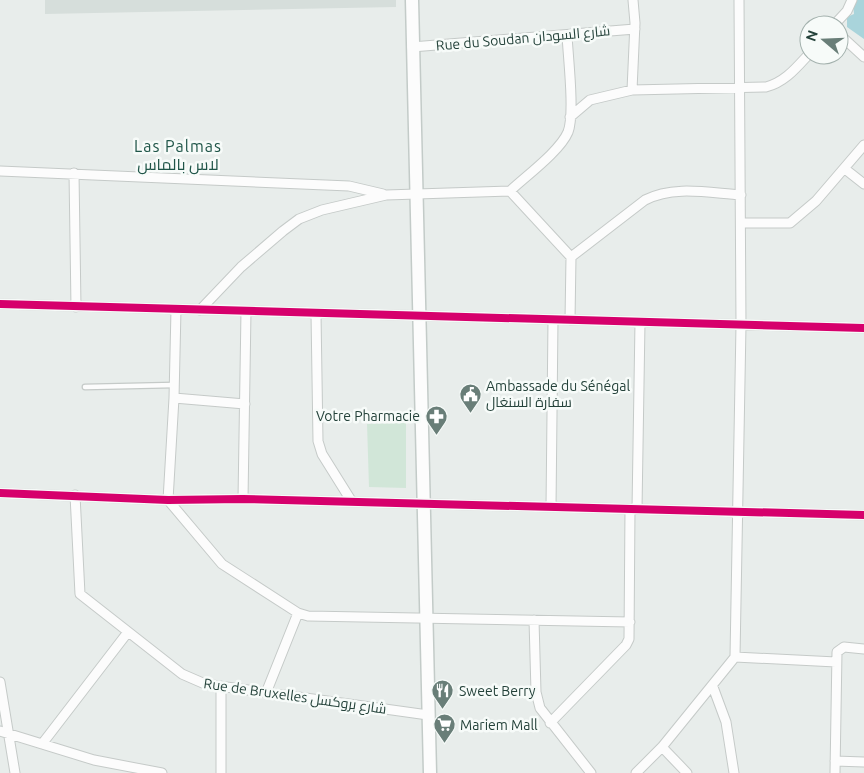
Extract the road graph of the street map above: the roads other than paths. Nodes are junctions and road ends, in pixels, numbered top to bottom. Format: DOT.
graph roads {
  1 [pos="412,0"];
  2 [pos="633,0"];
  3 [pos="739,0"];
  4 [pos="852,0"];
  5 [pos="843,15"];
  6 [pos="635,29"];
  7 [pos="567,35"];
  8 [pos="849,43"];
  9 [pos="412,47"];
  10 [pos="864,57"];
  11 [pos="799,64"];
  12 [pos="632,90"];
  13 [pos="738,90"];
  14 [pos="570,117"];
  15 [pos="864,146"];
  16 [pos="845,169"];
  17 [pos="0,171"];
  18 [pos="74,173"];
  19 [pos="864,184"];
  20 [pos="510,191"];
  21 [pos="415,194"];
  22 [pos="386,195"];
  23 [pos="741,195"];
  24 [pos="741,223"];
  25 [pos="571,257"];
  26 [pos="0,304"];
  27 [pos="76,307"];
  28 [pos="176,309"];
  29 [pos="200,310"];
  30 [pos="246,311"];
  31 [pos="316,314"];
  32 [pos="418,316"];
  33 [pos="553,320"];
  34 [pos="570,320"];
  35 [pos="640,322"];
  36 [pos="741,325"];
  37 [pos="864,328"];
  38 [pos="174,385"];
  39 [pos="85,387"];
  40 [pos="174,398"];
  41 [pos="245,404"];
  42 [pos="0,493"];
  43 [pos="75,495"];
  44 [pos="243,499"];
  45 [pos="168,500"];
  46 [pos="352,502"];
  47 [pos="423,504"];
  48 [pos="551,507"];
  49 [pos="634,509"];
  50 [pos="739,512"];
  51 [pos="864,515"];
  52 [pos="298,613"];
  53 [pos="426,620"];
  54 [pos="534,620"];
  55 [pos="630,622"];
  56 [pos="128,632"];
  57 [pos="864,649"];
  58 [pos="735,657"];
  59 [pos="836,662"];
  60 [pos="0,682"];
  61 [pos="221,686"];
  62 [pos="713,687"];
  63 [pos="266,692"];
  64 [pos="428,715"];
  65 [pos="550,723"];
  66 [pos="4,732"];
  67 [pos="42,744"];
  68 [pos="662,748"];
  69 [pos="835,761"];
  70 [pos="864,762"];
  71 [pos="147,772"];
  72 [pos="15,773"];
  73 [pos="162,773"];
  74 [pos="221,773"];
  75 [pos="430,773"];
  76 [pos="591,773"];
  77 [pos="636,773"];
  78 [pos="687,773"];
  79 [pos="734,773"];
  80 [pos="835,773"];
  1 -- 9 [label="main road"];
  2 -- 6 [label="street"];
  3 -- 13 [label="street"];
  4 -- 5 [label="street"];
  6 -- 7 [label="street, Rue du Soudan شارع السودان"];
  6 -- 12 [label="street"];
  7 -- 9 [label="street, Rue du Soudan شارع السودان"];
  7 -- 14 [label="street"];
  8 -- 10 [label="street"];
  9 -- 21 [label="main road"];
  11 -- 13 [label="street"];
  12 -- 13 [label="street"];
  12 -- 14 [label="street"];
  13 -- 23 [label="street"];
  14 -- 20 [label="street"];
  15 -- 16 [label="street"];
  16 -- 19 [label="street"];
  16 -- 24 [label="street"];
  17 -- 18 [label="street"];
  18 -- 22 [label="street"];
  18 -- 27 [label="street"];
  20 -- 21 [label="street"];
  20 -- 25 [label="street"];
  21 -- 22 [label="street"];
  21 -- 32 [label="main road"];
  22 -- 29 [label="street"];
  23 -- 24 [label="street"];
  23 -- 25 [label="street"];
  24 -- 36 [label="street"];
  25 -- 34 [label="street"];
  26 -- 27 [label="street"];
  27 -- 28 [label="street"];
  28 -- 29 [label="street"];
  28 -- 38 [label="street"];
  29 -- 30 [label="street"];
  30 -- 31 [label="street"];
  30 -- 41 [label="street"];
  31 -- 32 [label="street"];
  31 -- 46 [label="street"];
  32 -- 33 [label="street"];
  32 -- 47 [label="main road"];
  33 -- 34 [label="street"];
  33 -- 48 [label="street"];
  34 -- 35 [label="street"];
  35 -- 36 [label="street"];
  35 -- 49 [label="street"];
  36 -- 37 [label="street"];
  36 -- 50 [label="street"];
  38 -- 39 [label="lane"];
  38 -- 40 [label="street"];
  40 -- 41 [label="street"];
  40 -- 45 [label="street"];
  41 -- 44 [label="street"];
  42 -- 43 [label="street"];
  43 -- 45 [label="street"];
  43 -- 56 [label="street, Rue de Bruxelles شارع بروكسل"];
  44 -- 45 [label="street"];
  44 -- 46 [label="street"];
  45 -- 52 [label="street"];
  46 -- 47 [label="street"];
  47 -- 48 [label="street"];
  47 -- 53 [label="main road"];
  48 -- 49 [label="street"];
  49 -- 50 [label="street"];
  49 -- 55 [label="street"];
  50 -- 51 [label="street"];
  50 -- 58 [label="street"];
  52 -- 53 [label="street"];
  52 -- 63 [label="street"];
  53 -- 54 [label="street"];
  53 -- 64 [label="main road"];
  54 -- 55 [label="street"];
  54 -- 65 [label="street"];
  55 -- 65 [label="street"];
  56 -- 61 [label="street, Rue de Bruxelles شارع بروكسل"];
  56 -- 67 [label="street"];
  57 -- 59 [label="street"];
  58 -- 59 [label="street"];
  58 -- 62 [label="street"];
  59 -- 69 [label="street"];
  60 -- 66 [label="street"];
  61 -- 63 [label="street, Rue de Bruxelles شارع بروكسل"];
  61 -- 74 [label="street"];
  62 -- 68 [label="street"];
  62 -- 79 [label="street"];
  63 -- 64 [label="street, Rue de Bruxelles شارع بروكسل"];
  64 -- 75 [label="main road"];
  65 -- 76 [label="street"];
  66 -- 67 [label="street"];
  66 -- 72 [label="street"];
  67 -- 71 [label="street"];
  68 -- 77 [label="street"];
  68 -- 78 [label="street"];
  69 -- 70 [label="street"];
  69 -- 80 [label="street"];
  71 -- 73 [label="street"];
}
